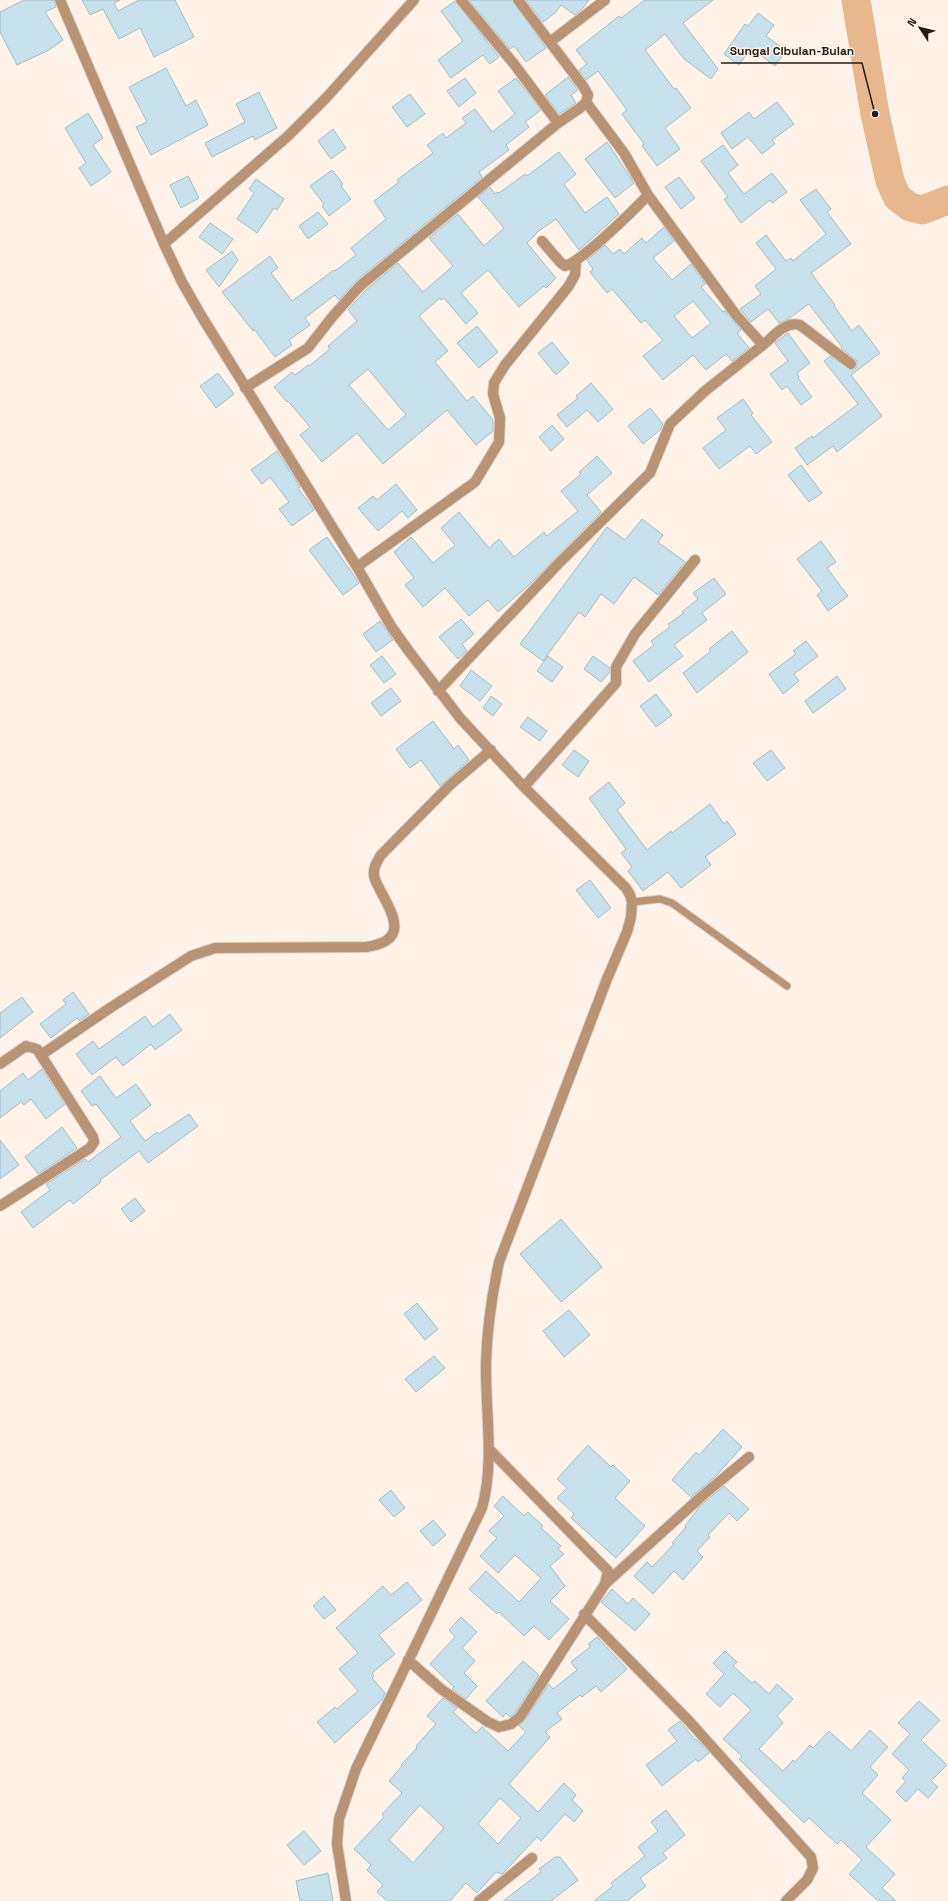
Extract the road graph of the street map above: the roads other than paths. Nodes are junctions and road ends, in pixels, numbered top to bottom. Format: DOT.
graph roads {
  1 [pos="60,0"];
  2 [pos="414,0"];
  3 [pos="461,0"];
  4 [pos="518,0"];
  5 [pos="604,0"];
  6 [pos="550,42"];
  7 [pos="586,102"];
  8 [pos="558,123"];
  9 [pos="648,195"];
  10 [pos="542,241"];
  11 [pos="164,244"];
  12 [pos="576,261"];
  13 [pos="763,345"];
  14 [pos="851,364"];
  15 [pos="245,388"];
  16 [pos="695,560"];
  17 [pos="357,567"];
  18 [pos="438,691"];
  19 [pos="491,750"];
  20 [pos="524,787"];
  21 [pos="632,902"];
  22 [pos="787,986"];
  23 [pos="42,1055"];
  24 [pos="0,1064"];
  25 [pos="0,1206"];
  26 [pos="489,1449"];
  27 [pos="749,1457"];
  28 [pos="605,1584"];
  29 [pos="584,1614"];
  30 [pos="408,1660"];
  31 [pos="532,1858"];
  32 [pos="346,1901"];
  33 [pos="479,1901"];
  34 [pos="786,1901"];
  1 -- 11 [label="street"];
  2 -- 11 [label="street"];
  3 -- 8 [label="street"];
  4 -- 6 [label="street"];
  5 -- 6 [label="street"];
  6 -- 7 [label="street"];
  7 -- 8 [label="street"];
  7 -- 9 [label="street"];
  8 -- 15 [label="street"];
  9 -- 12 [label="street"];
  9 -- 13 [label="street"];
  10 -- 12 [label="street"];
  11 -- 15 [label="street"];
  12 -- 17 [label="street"];
  13 -- 14 [label="street"];
  13 -- 18 [label="street"];
  15 -- 17 [label="street"];
  16 -- 20 [label="street"];
  17 -- 18 [label="street"];
  18 -- 19 [label="street"];
  19 -- 20 [label="street"];
  19 -- 23 [label="street"];
  20 -- 21 [label="street"];
  21 -- 22 [label="lane"];
  21 -- 26 [label="street"];
  23 -- 24 [label="street"];
  23 -- 25 [label="street"];
  26 -- 28 [label="street"];
  26 -- 30 [label="street"];
  27 -- 28 [label="street"];
  28 -- 29 [label="street"];
  29 -- 30 [label="street"];
  29 -- 34 [label="street"];
  30 -- 32 [label="street"];
  31 -- 33 [label="street"];
}
